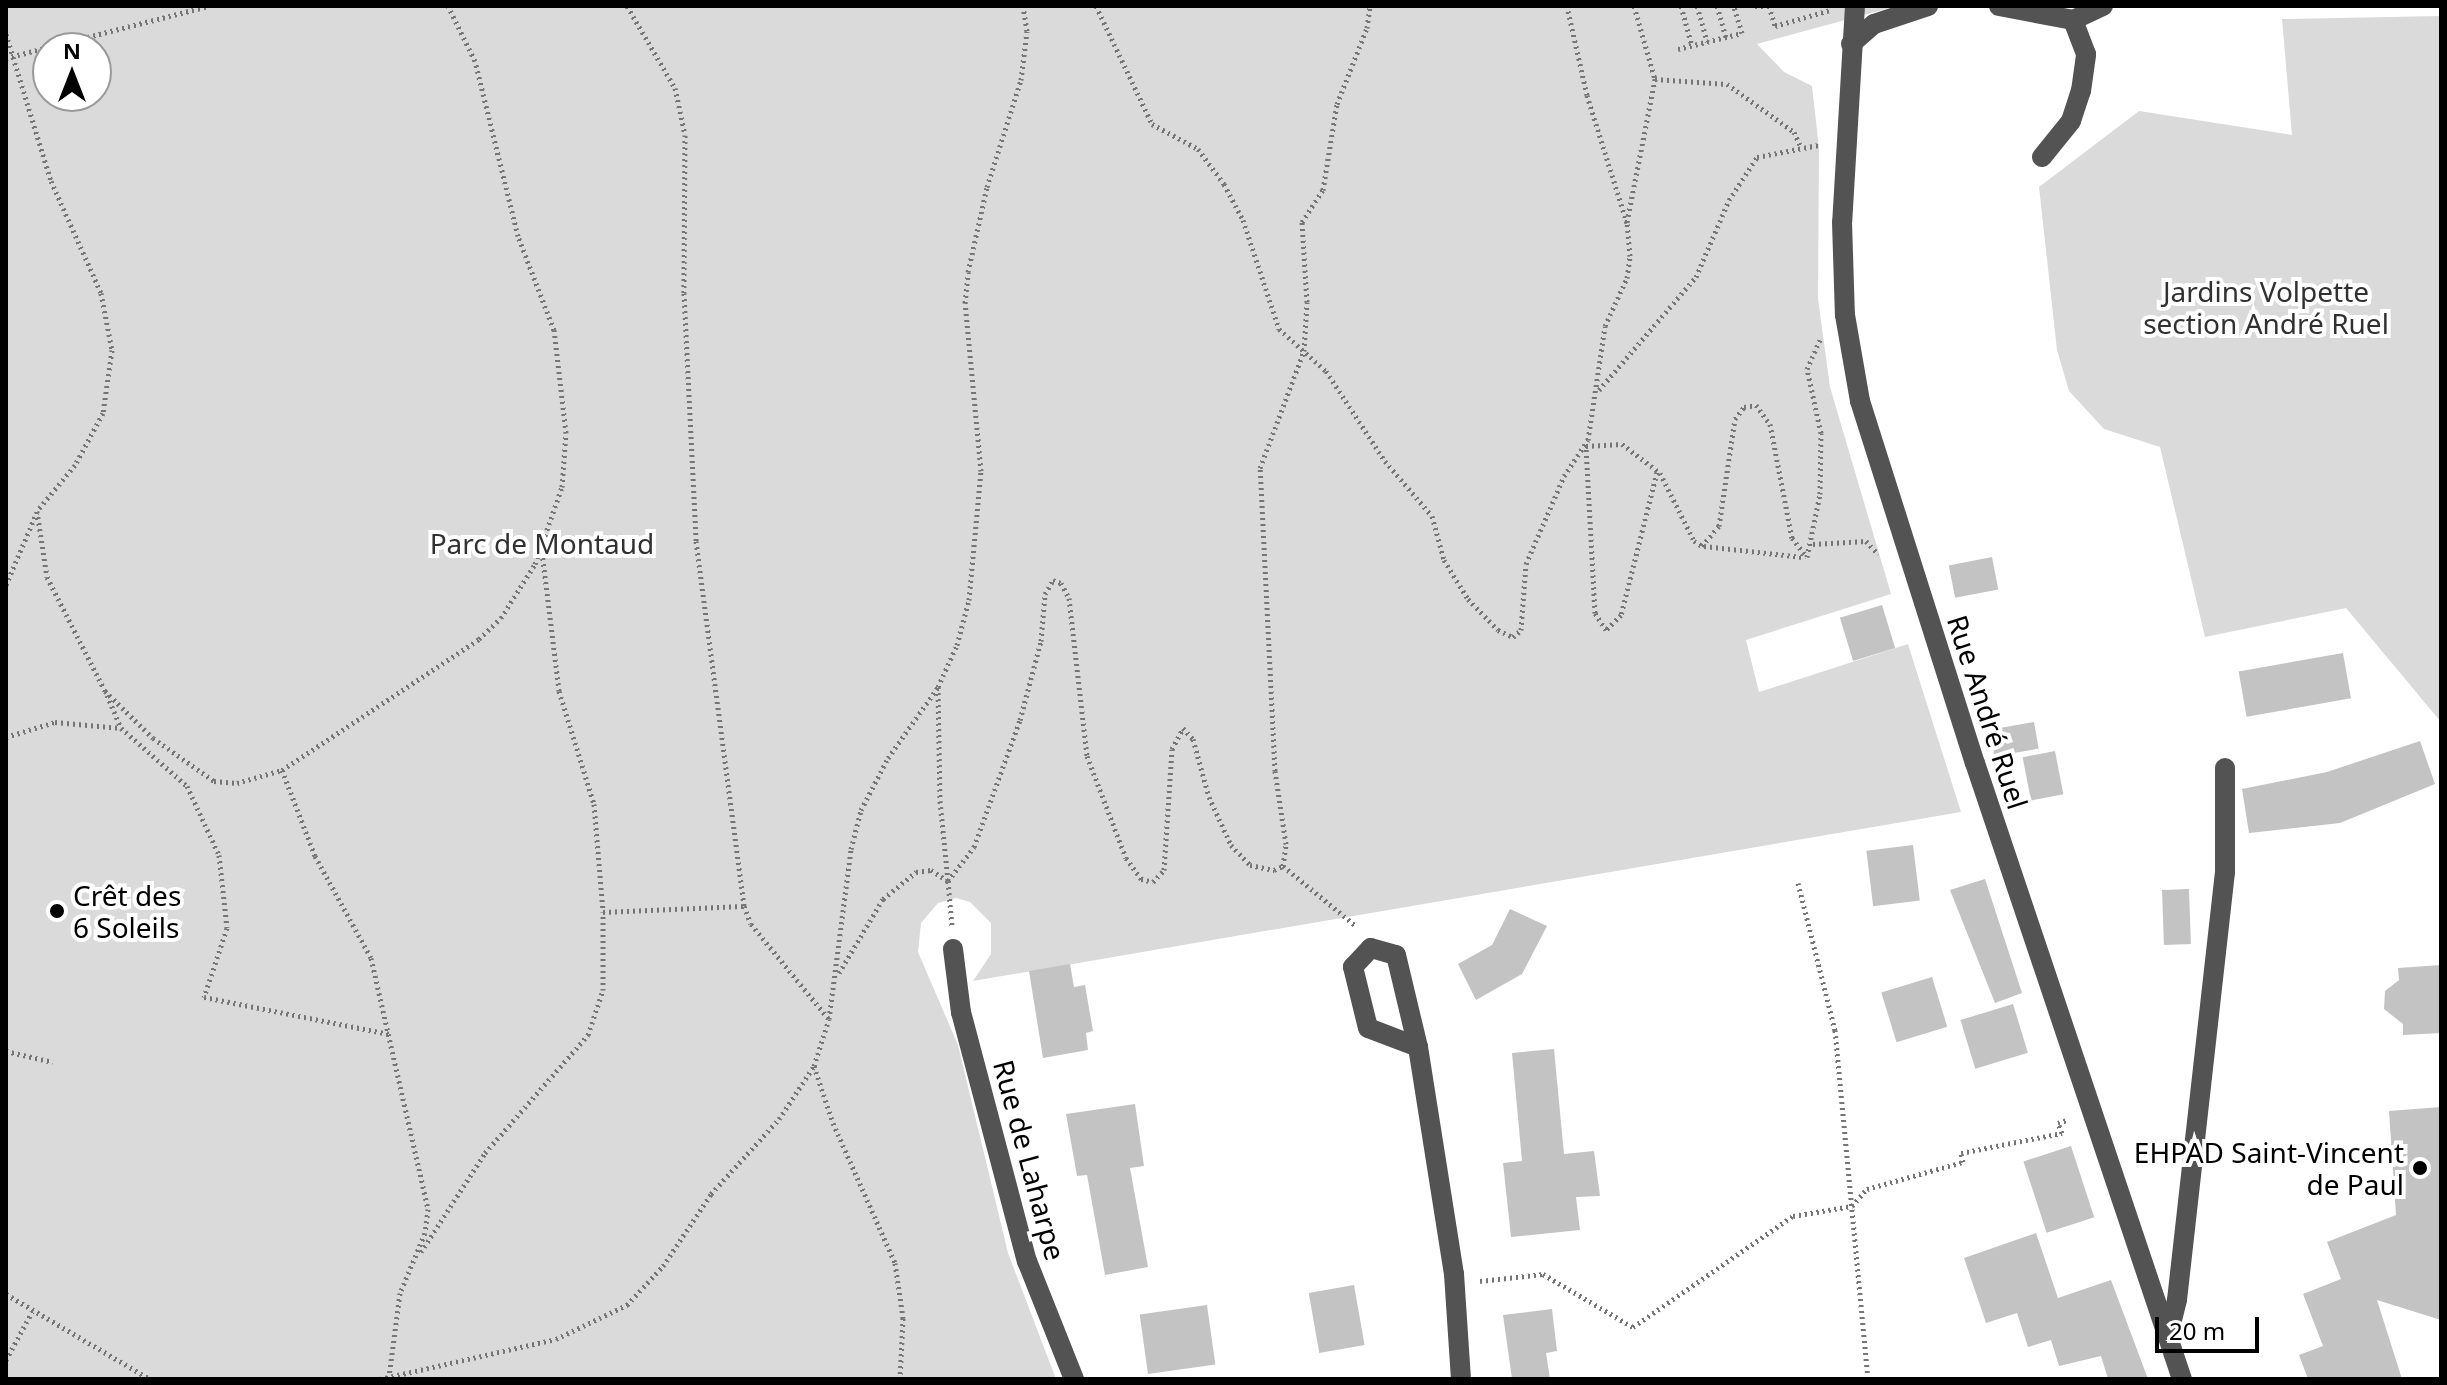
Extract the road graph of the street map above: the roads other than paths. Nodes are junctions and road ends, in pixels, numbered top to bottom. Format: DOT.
graph roads {
  1 [pos="1855,6"];
  2 [pos="1928,6"];
  3 [pos="1999,6"];
  4 [pos="2103,6"];
  5 [pos="2073,20"];
  6 [pos="1851,44"];
  7 [pos="2042,157"];
  8 [pos="2225,768"];
  9 [pos="953,949"];
  10 [pos="1418,1047"];
  11 [pos="2168,1336"];
  12 [pos="1074,1379"];
  13 [pos="1461,1379"];
  14 [pos="2182,1379"];
  1 -- 6 [label="street, Rue André Ruel"];
  2 -- 6 [label="street"];
  3 -- 5 [label="street"];
  4 -- 5 [label="street"];
  5 -- 7 [label="street"];
  6 -- 11 [label="street, Rue André Ruel"];
  8 -- 11 [label="street"];
  9 -- 12 [label="street, Rue de Laharpe"];
  10 -- 10 [label="street"];
  10 -- 13 [label="street"];
  11 -- 14 [label="street, Rue André Ruel"];
}
